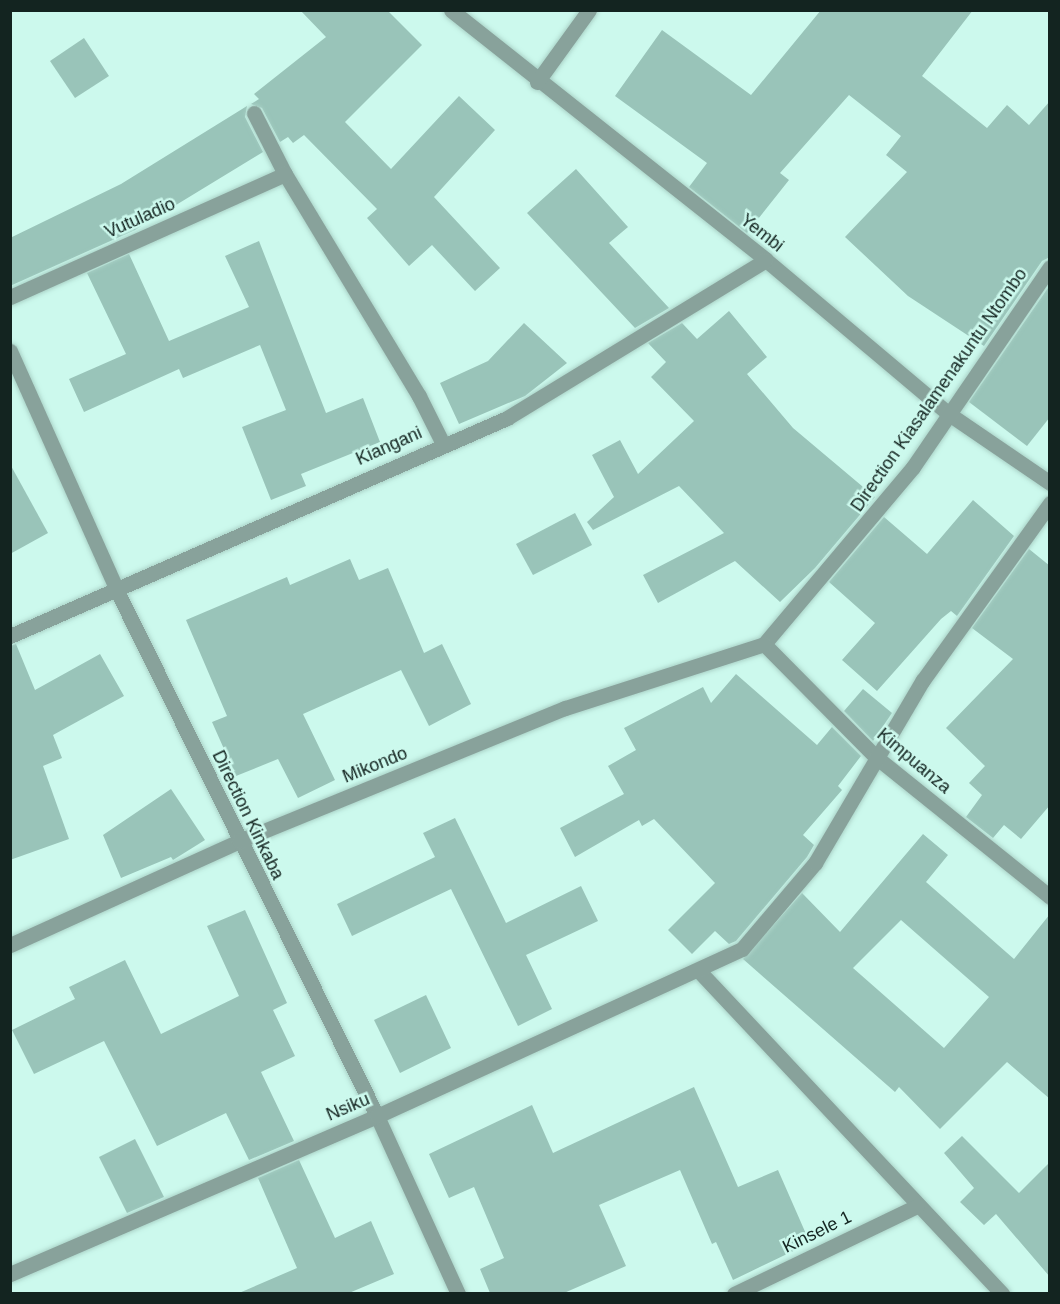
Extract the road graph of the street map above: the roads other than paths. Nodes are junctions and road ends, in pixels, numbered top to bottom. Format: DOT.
graph roads {
  1 [pos="451,10"];
  2 [pos="589,10"];
  3 [pos="537,82"];
  4 [pos="254,113"];
  5 [pos="285,174"];
  6 [pos="766,260"];
  7 [pos="1050,267"];
  8 [pos="10,297"];
  9 [pos="10,351"];
  10 [pos="949,414"];
  11 [pos="443,444"];
  12 [pos="1050,483"];
  13 [pos="1050,503"];
  14 [pos="118,592"];
  15 [pos="10,636"];
  16 [pos="764,644"];
  17 [pos="876,757"];
  18 [pos="239,842"];
  19 [pos="1050,897"];
  20 [pos="10,945"];
  21 [pos="699,971"];
  22 [pos="377,1116"];
  23 [pos="917,1206"];
  24 [pos="10,1274"];
  25 [pos="458,1293"];
  26 [pos="734,1293"];
  27 [pos="1002,1293"];
  1 -- 3 [label="street, Yembi"];
  2 -- 3 [label="street"];
  3 -- 6 [label="street, Yembi"];
  4 -- 5 [label="street"];
  5 -- 8 [label="street, Vutuladio"];
  5 -- 11 [label="street"];
  6 -- 10 [label="street, Yembi"];
  6 -- 11 [label="street, Kiangani"];
  7 -- 10 [label="street, Direction Kiasalamenakuntu Ntombo"];
  9 -- 14 [label="street, Direction Kinkaba"];
  10 -- 12 [label="street, Yembi"];
  10 -- 16 [label="street, Direction Kiasalamenakuntu Ntombo"];
  11 -- 14 [label="street, Kiangani"];
  13 -- 17 [label="street, Nsiku"];
  14 -- 15 [label="street, Kiangani"];
  14 -- 18 [label="street, Direction Kinkaba"];
  16 -- 17 [label="street, Kimpuanza"];
  16 -- 18 [label="street, Mikondo"];
  17 -- 19 [label="street, Kimpuanza"];
  17 -- 21 [label="street, Nsiku"];
  18 -- 20 [label="street, Mikondo"];
  18 -- 22 [label="street, Direction Kinkaba"];
  21 -- 22 [label="street, Nsiku"];
  21 -- 23 [label="street"];
  22 -- 24 [label="street, Nsiku"];
  22 -- 25 [label="street, Direction Kinkaba"];
  23 -- 26 [label="street, Kinsele 1"];
  23 -- 27 [label="street"];
}
